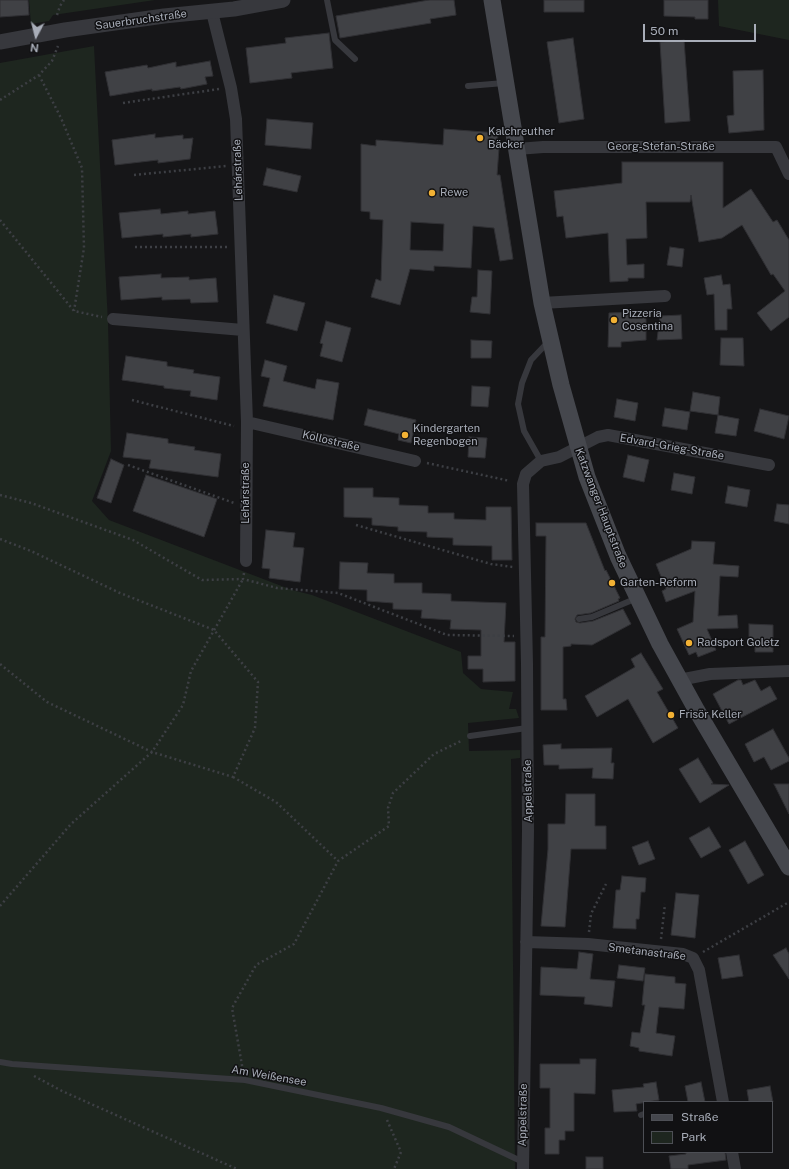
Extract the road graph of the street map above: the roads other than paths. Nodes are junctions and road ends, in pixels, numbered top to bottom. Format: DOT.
graph roads {
  1 [pos="283,0"];
  2 [pos="327,0"];
  3 [pos="492,0"];
  4 [pos="212,12"];
  5 [pos="0,42"];
  6 [pos="355,59"];
  7 [pos="505,83"];
  8 [pos="468,86"];
  9 [pos="776,147"];
  10 [pos="789,148"];
  11 [pos="516,149"];
  12 [pos="789,174"];
  13 [pos="664,296"];
  14 [pos="542,303"];
  15 [pos="113,319"];
  16 [pos="243,330"];
  17 [pos="550,340"];
  18 [pos="247,425"];
  19 [pos="578,446"];
  20 [pos="415,461"];
  21 [pos="541,461"];
  22 [pos="769,465"];
  23 [pos="246,561"];
  24 [pos="637,598"];
  25 [pos="579,619"];
  26 [pos="789,671"];
  27 [pos="679,680"];
  28 [pos="527,728"];
  29 [pos="470,736"];
  30 [pos="789,867"];
  31 [pos="526,942"];
  32 [pos="0,1062"];
  33 [pos="723,1101"];
  34 [pos="732,1153"];
  35 [pos="523,1166"];
  36 [pos="735,1169"];
  1 -- 4 [label="street, Sauerbruchstraße"];
  2 -- 6 [label="lane"];
  3 -- 7 [label="main road, Katzwanger Hauptstraße"];
  4 -- 5 [label="street, Sauerbruchstraße"];
  4 -- 16 [label="street, Lehárstraße"];
  7 -- 8 [label="lane"];
  7 -- 11 [label="main road, Katzwanger Hauptstraße"];
  9 -- 10 [label="street, Georg-Stefan-Straße"];
  9 -- 11 [label="street, Georg-Stefan-Straße"];
  9 -- 12 [label="street"];
  11 -- 14 [label="main road, Katzwanger Hauptstraße"];
  13 -- 14 [label="street"];
  14 -- 17 [label="main road, Katzwanger Hauptstraße"];
  15 -- 16 [label="street"];
  16 -- 18 [label="street, Lehárstraße"];
  17 -- 19 [label="main road, Katzwanger Hauptstraße"];
  17 -- 21 [label="lane"];
  18 -- 20 [label="street, Kollostraße"];
  18 -- 23 [label="street, Lehárstraße"];
  19 -- 21 [label="street"];
  19 -- 22 [label="street, Edvard-Grieg-Straße"];
  19 -- 24 [label="main road, Katzwanger Hauptstraße"];
  21 -- 28 [label="street, Appelstraße"];
  24 -- 25 [label="lane"];
  24 -- 27 [label="main road, Katzwanger Hauptstraße"];
  26 -- 27 [label="street"];
  27 -- 30 [label="main road, Katzwanger Hauptstraße"];
  28 -- 29 [label="lane"];
  28 -- 31 [label="street, Appelstraße"];
  31 -- 33 [label="street, Smetanastraße"];
  31 -- 35 [label="street, Appelstraße"];
  32 -- 35 [label="lane, Am Weißensee"];
  34 -- 36 [label="street"];
}
